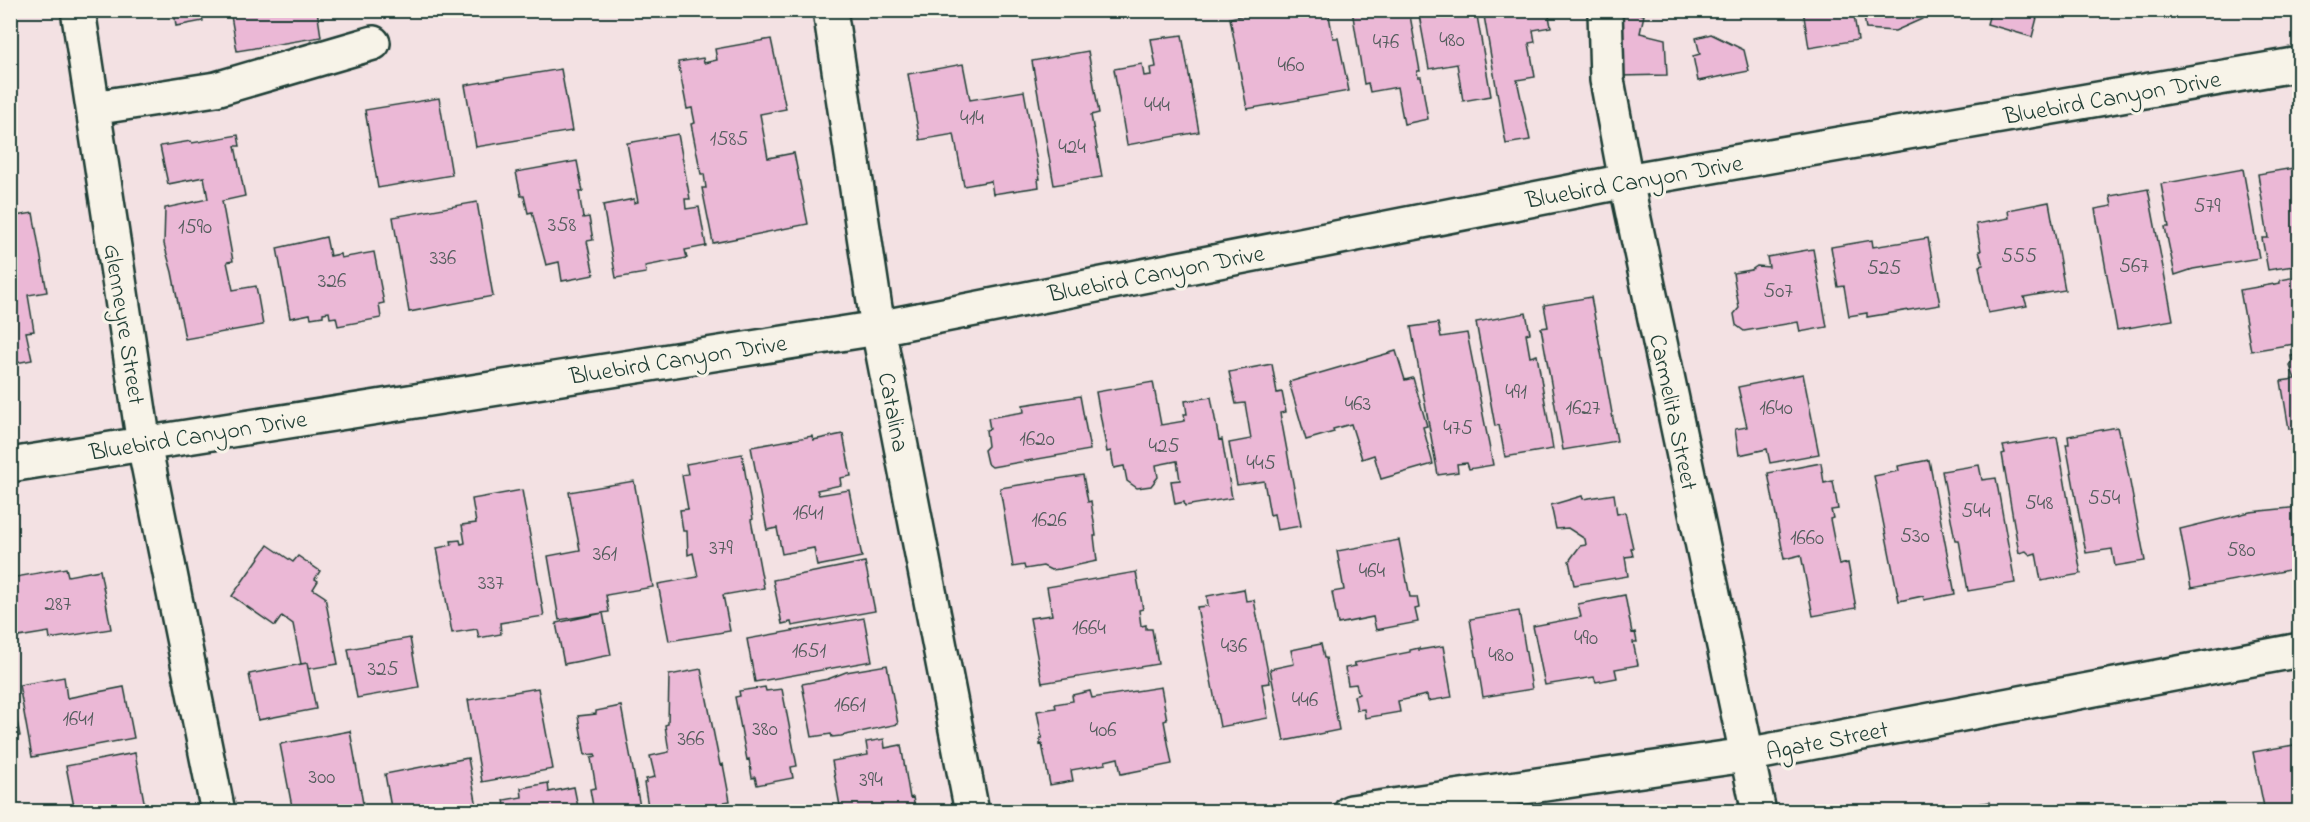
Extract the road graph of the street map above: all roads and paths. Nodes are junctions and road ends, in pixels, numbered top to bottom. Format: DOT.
graph roads {
  1 [pos="78,10"];
  2 [pos="830,10"];
  3 [pos="1605,10"];
  4 [pos="374,43"];
  5 [pos="2300,64"];
  6 [pos="93,108"];
  7 [pos="1626,181"];
  8 [pos="878,328"];
  9 [pos="144,444"];
  10 [pos="10,465"];
  11 [pos="2300,650"];
  12 [pos="1746,755"];
  13 [pos="218,812"];
  14 [pos="972,812"];
  15 [pos="1351,812"];
  16 [pos="1759,812"];
  1 -- 6 [label="street, Glenneyre Street"];
  2 -- 8 [label="street, Catalina"];
  3 -- 7 [label="street, Carmelita Street"];
  4 -- 6 [label="street"];
  5 -- 7 [label="street, Bluebird Canyon Drive"];
  6 -- 9 [label="street, Glenneyre Street"];
  7 -- 8 [label="street, Bluebird Canyon Drive"];
  7 -- 12 [label="street, Carmelita Street"];
  8 -- 9 [label="street, Bluebird Canyon Drive"];
  8 -- 14 [label="street, Catalina"];
  9 -- 10 [label="street, Bluebird Canyon Drive"];
  9 -- 13 [label="street, Glenneyre Street"];
  11 -- 12 [label="street, Agate Street"];
  12 -- 15 [label="street, Agate Street"];
  12 -- 16 [label="street, Carmelita Street"];
}
